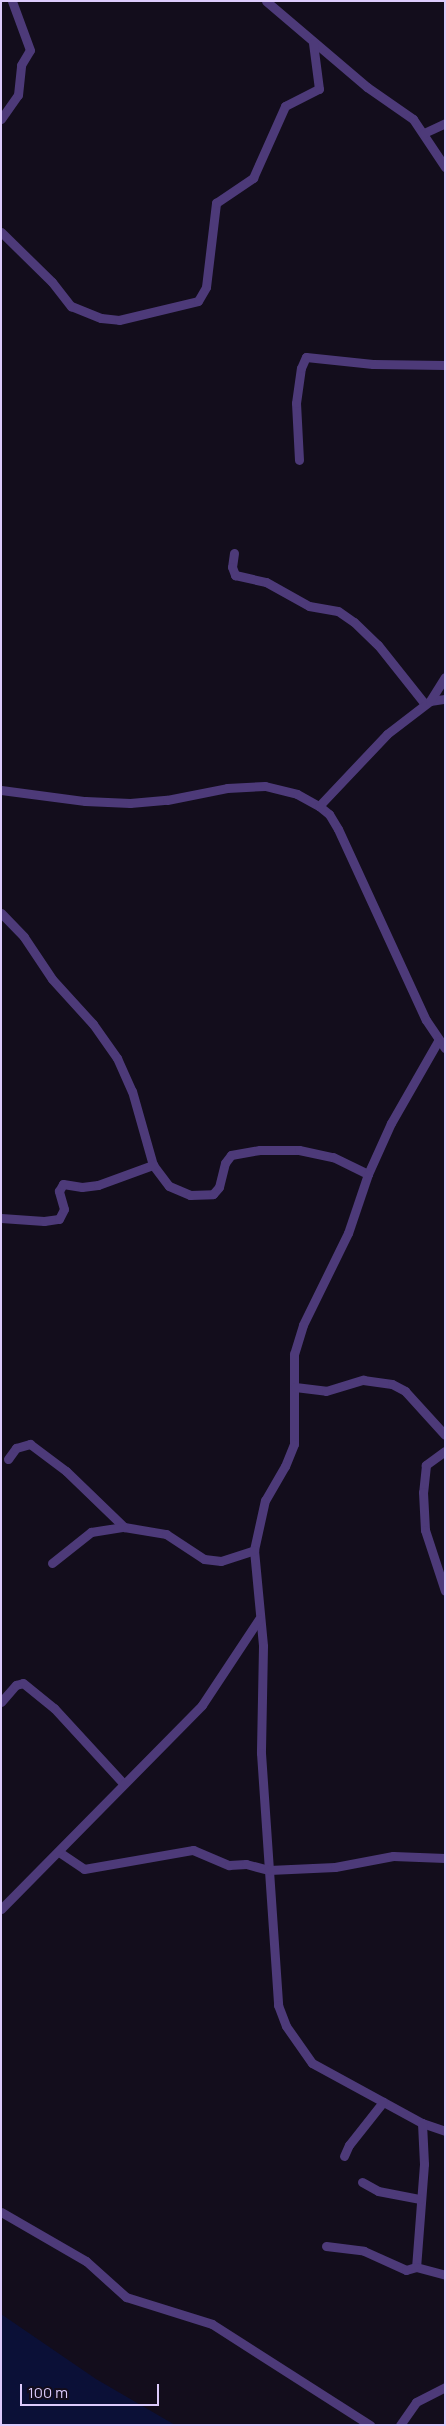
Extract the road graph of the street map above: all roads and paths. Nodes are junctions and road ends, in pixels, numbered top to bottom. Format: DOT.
graph roads {
  1 [pos="12,1"];
  2 [pos="266,1"];
  3 [pos="313,42"];
  4 [pos="1,118"];
  5 [pos="445,123"];
  6 [pos="424,133"];
  7 [pos="445,168"];
  8 [pos="1,232"];
  9 [pos="445,365"];
  10 [pos="299,460"];
  11 [pos="234,554"];
  12 [pos="445,676"];
  13 [pos="445,699"];
  14 [pos="428,703"];
  15 [pos="1,790"];
  16 [pos="319,806"];
  17 [pos="1,913"];
  18 [pos="442,1045"];
  19 [pos="153,1165"];
  20 [pos="368,1174"];
  21 [pos="1,1218"];
  22 [pos="295,1387"];
  23 [pos="445,1435"];
  24 [pos="445,1451"];
  25 [pos="8,1459"];
  26 [pos="124,1527"];
  27 [pos="254,1550"];
  28 [pos="52,1562"];
  29 [pos="445,1592"];
  30 [pos="259,1618"];
  31 [pos="1,1702"];
  32 [pos="123,1782"];
  33 [pos="59,1852"];
  34 [pos="445,1858"];
  35 [pos="269,1870"];
  36 [pos="1,1909"];
  37 [pos="383,2102"];
  38 [pos="422,2123"];
  39 [pos="445,2131"];
  40 [pos="344,2156"];
  41 [pos="362,2182"];
  42 [pos="420,2199"];
  43 [pos="1,2212"];
  44 [pos="326,2246"];
  45 [pos="416,2267"];
  46 [pos="445,2275"];
  47 [pos="445,2387"];
  48 [pos="370,2425"];
  49 [pos="400,2425"];
  1 -- 4 [label="street"];
  2 -- 3 [label="street"];
  3 -- 6 [label="street"];
  3 -- 8 [label="street"];
  5 -- 6 [label="street"];
  6 -- 7 [label="street"];
  9 -- 10 [label="street"];
  11 -- 14 [label="street"];
  12 -- 14 [label="street"];
  13 -- 14 [label="street"];
  14 -- 16 [label="street"];
  15 -- 16 [label="street"];
  16 -- 18 [label="street"];
  17 -- 19 [label="street"];
  18 -- 20 [label="street"];
  19 -- 20 [label="street"];
  19 -- 21 [label="street"];
  20 -- 22 [label="street"];
  22 -- 23 [label="street"];
  22 -- 27 [label="street"];
  24 -- 29 [label="street"];
  25 -- 26 [label="street"];
  26 -- 27 [label="street"];
  26 -- 28 [label="street"];
  27 -- 30 [label="street"];
  30 -- 32 [label="street"];
  30 -- 35 [label="street"];
  31 -- 32 [label="street"];
  32 -- 33 [label="street"];
  33 -- 35 [label="street"];
  33 -- 36 [label="street"];
  34 -- 35 [label="street"];
  35 -- 37 [label="street"];
  37 -- 38 [label="street"];
  37 -- 40 [label="street"];
  38 -- 39 [label="street"];
  38 -- 42 [label="street"];
  41 -- 42 [label="street"];
  42 -- 45 [label="street"];
  43 -- 48 [label="street"];
  44 -- 45 [label="street"];
  45 -- 46 [label="street"];
  47 -- 49 [label="street"];
}
